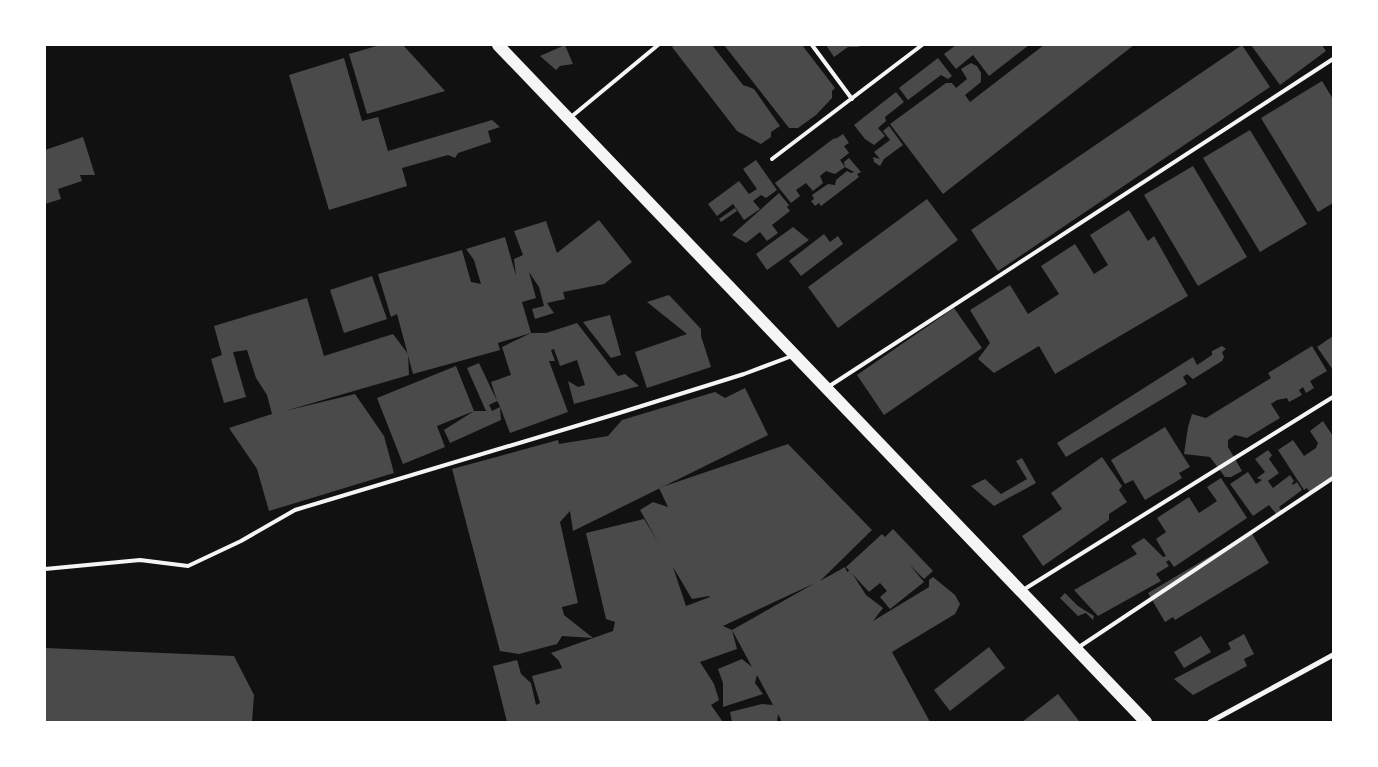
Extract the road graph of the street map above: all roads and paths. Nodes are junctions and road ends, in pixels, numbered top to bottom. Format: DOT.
graph roads {
  1 [pos="498,45"];
  2 [pos="658,45"];
  3 [pos="812,45"];
  4 [pos="922,45"];
  5 [pos="1333,59"];
  6 [pos="852,99"];
  7 [pos="570,118"];
  8 [pos="772,159"];
  9 [pos="794,355"];
  10 [pos="826,388"];
  11 [pos="1333,397"];
  12 [pos="1333,478"];
  13 [pos="45,569"];
  14 [pos="1021,591"];
  15 [pos="1076,648"];
  16 [pos="1333,655"];
  17 [pos="1146,722"];
  18 [pos="1210,722"];
  1 -- 7 [label="main road"];
  2 -- 7 [label="lane"];
  3 -- 6 [label="lane"];
  4 -- 6 [label="lane"];
  5 -- 10 [label="lane"];
  6 -- 8 [label="lane"];
  7 -- 9 [label="main road"];
  9 -- 10 [label="main road"];
  9 -- 13 [label="lane"];
  10 -- 14 [label="main road"];
  11 -- 14 [label="lane"];
  12 -- 15 [label="lane"];
  14 -- 15 [label="main road"];
  15 -- 17 [label="main road"];
  16 -- 18 [label="street"];
}
